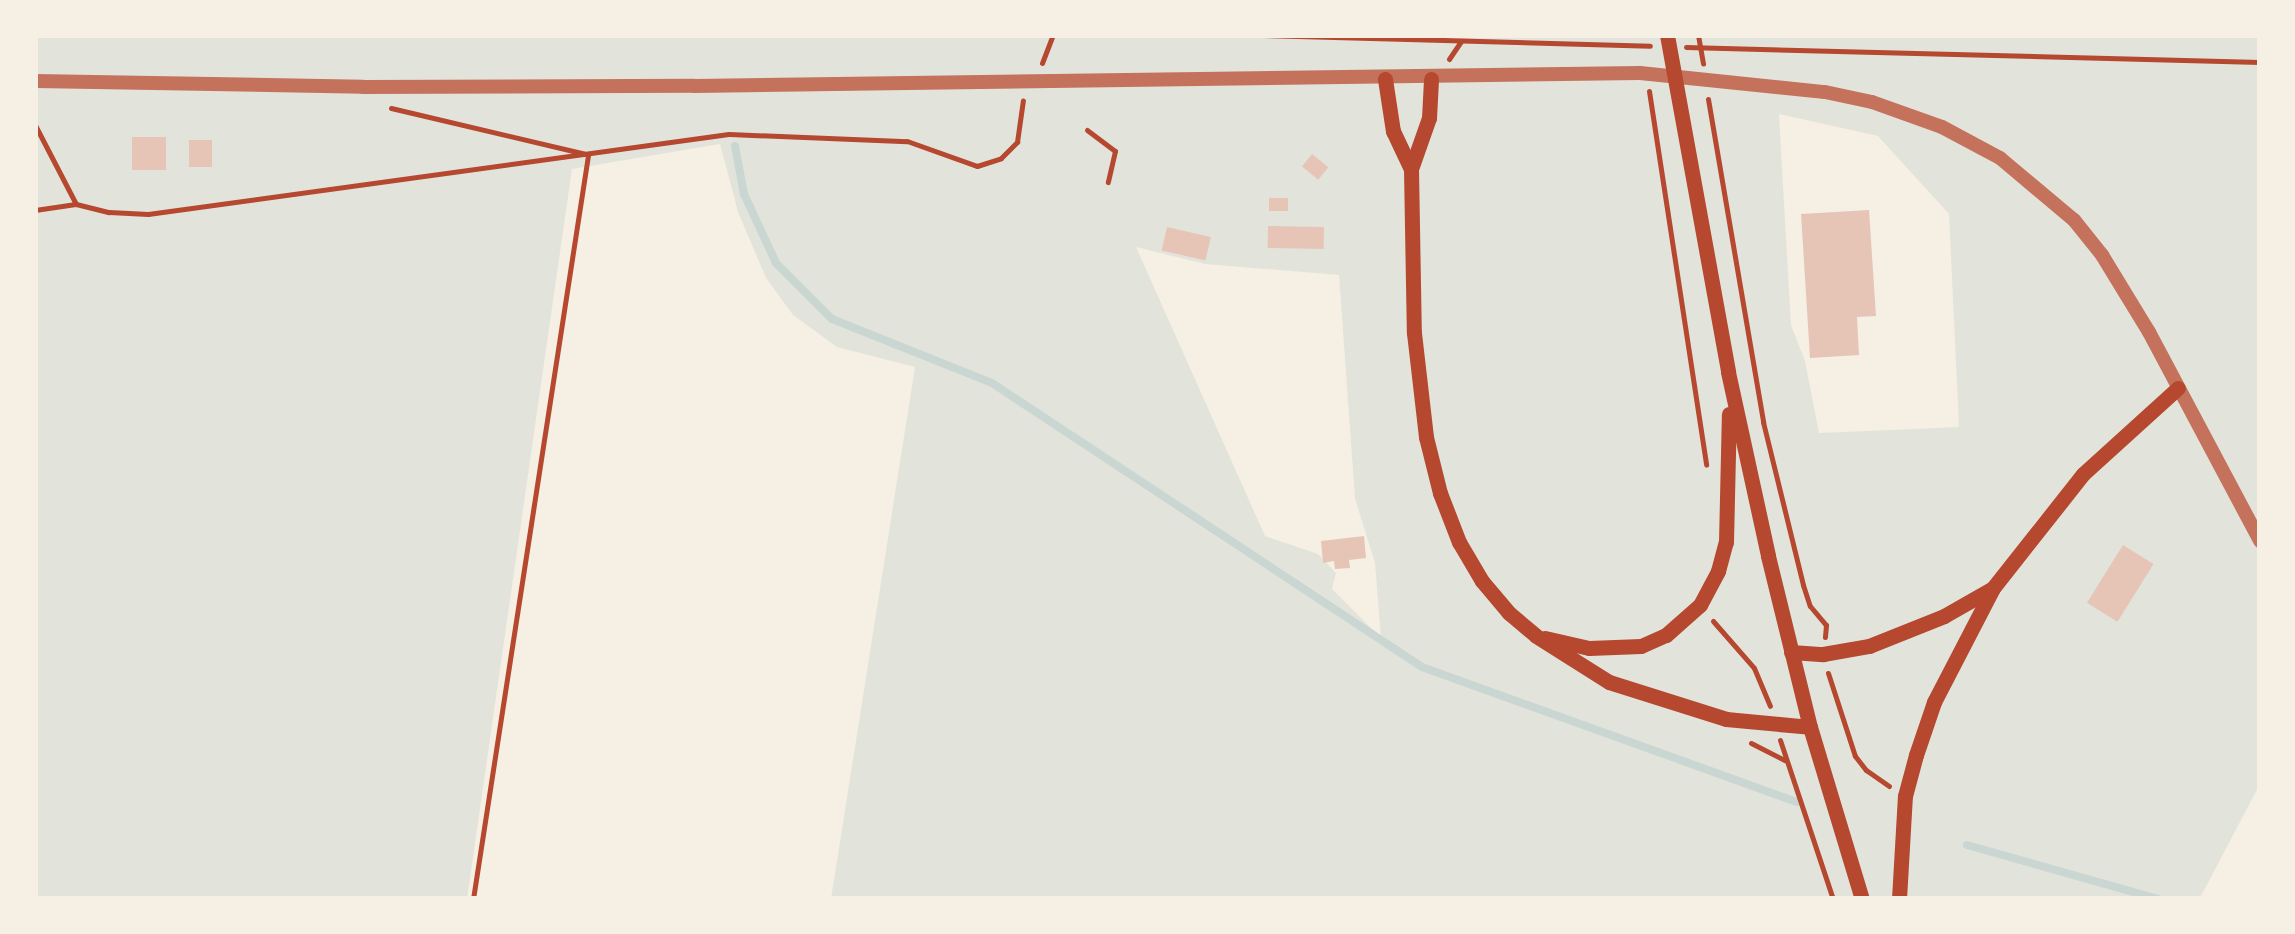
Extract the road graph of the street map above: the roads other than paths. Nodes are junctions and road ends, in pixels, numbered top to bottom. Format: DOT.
graph roads {
  1 [pos="1664,40"];
  2 [pos="1431,78"];
  3 [pos="1385,79"];
  4 [pos="35,81"];
  5 [pos="1411,169"];
  6 [pos="1728,372"];
  7 [pos="2178,388"];
  8 [pos="2260,541"];
  9 [pos="1993,588"];
  10 [pos="1536,636"];
  11 [pos="1792,652"];
  12 [pos="1810,727"];
  13 [pos="1862,899"];
  14 [pos="1899,899"];
  1 -- 6 [label="main road"];
  2 -- 3 [label="street"];
  2 -- 5 [label="main road"];
  2 -- 7 [label="street"];
  3 -- 4 [label="street"];
  3 -- 5 [label="main road"];
  5 -- 10 [label="main road"];
  6 -- 10 [label="main road"];
  6 -- 11 [label="main road"];
  7 -- 8 [label="street"];
  7 -- 9 [label="main road"];
  9 -- 11 [label="main road"];
  9 -- 14 [label="main road"];
  10 -- 12 [label="main road"];
  11 -- 12 [label="main road"];
  12 -- 13 [label="main road"];
}
